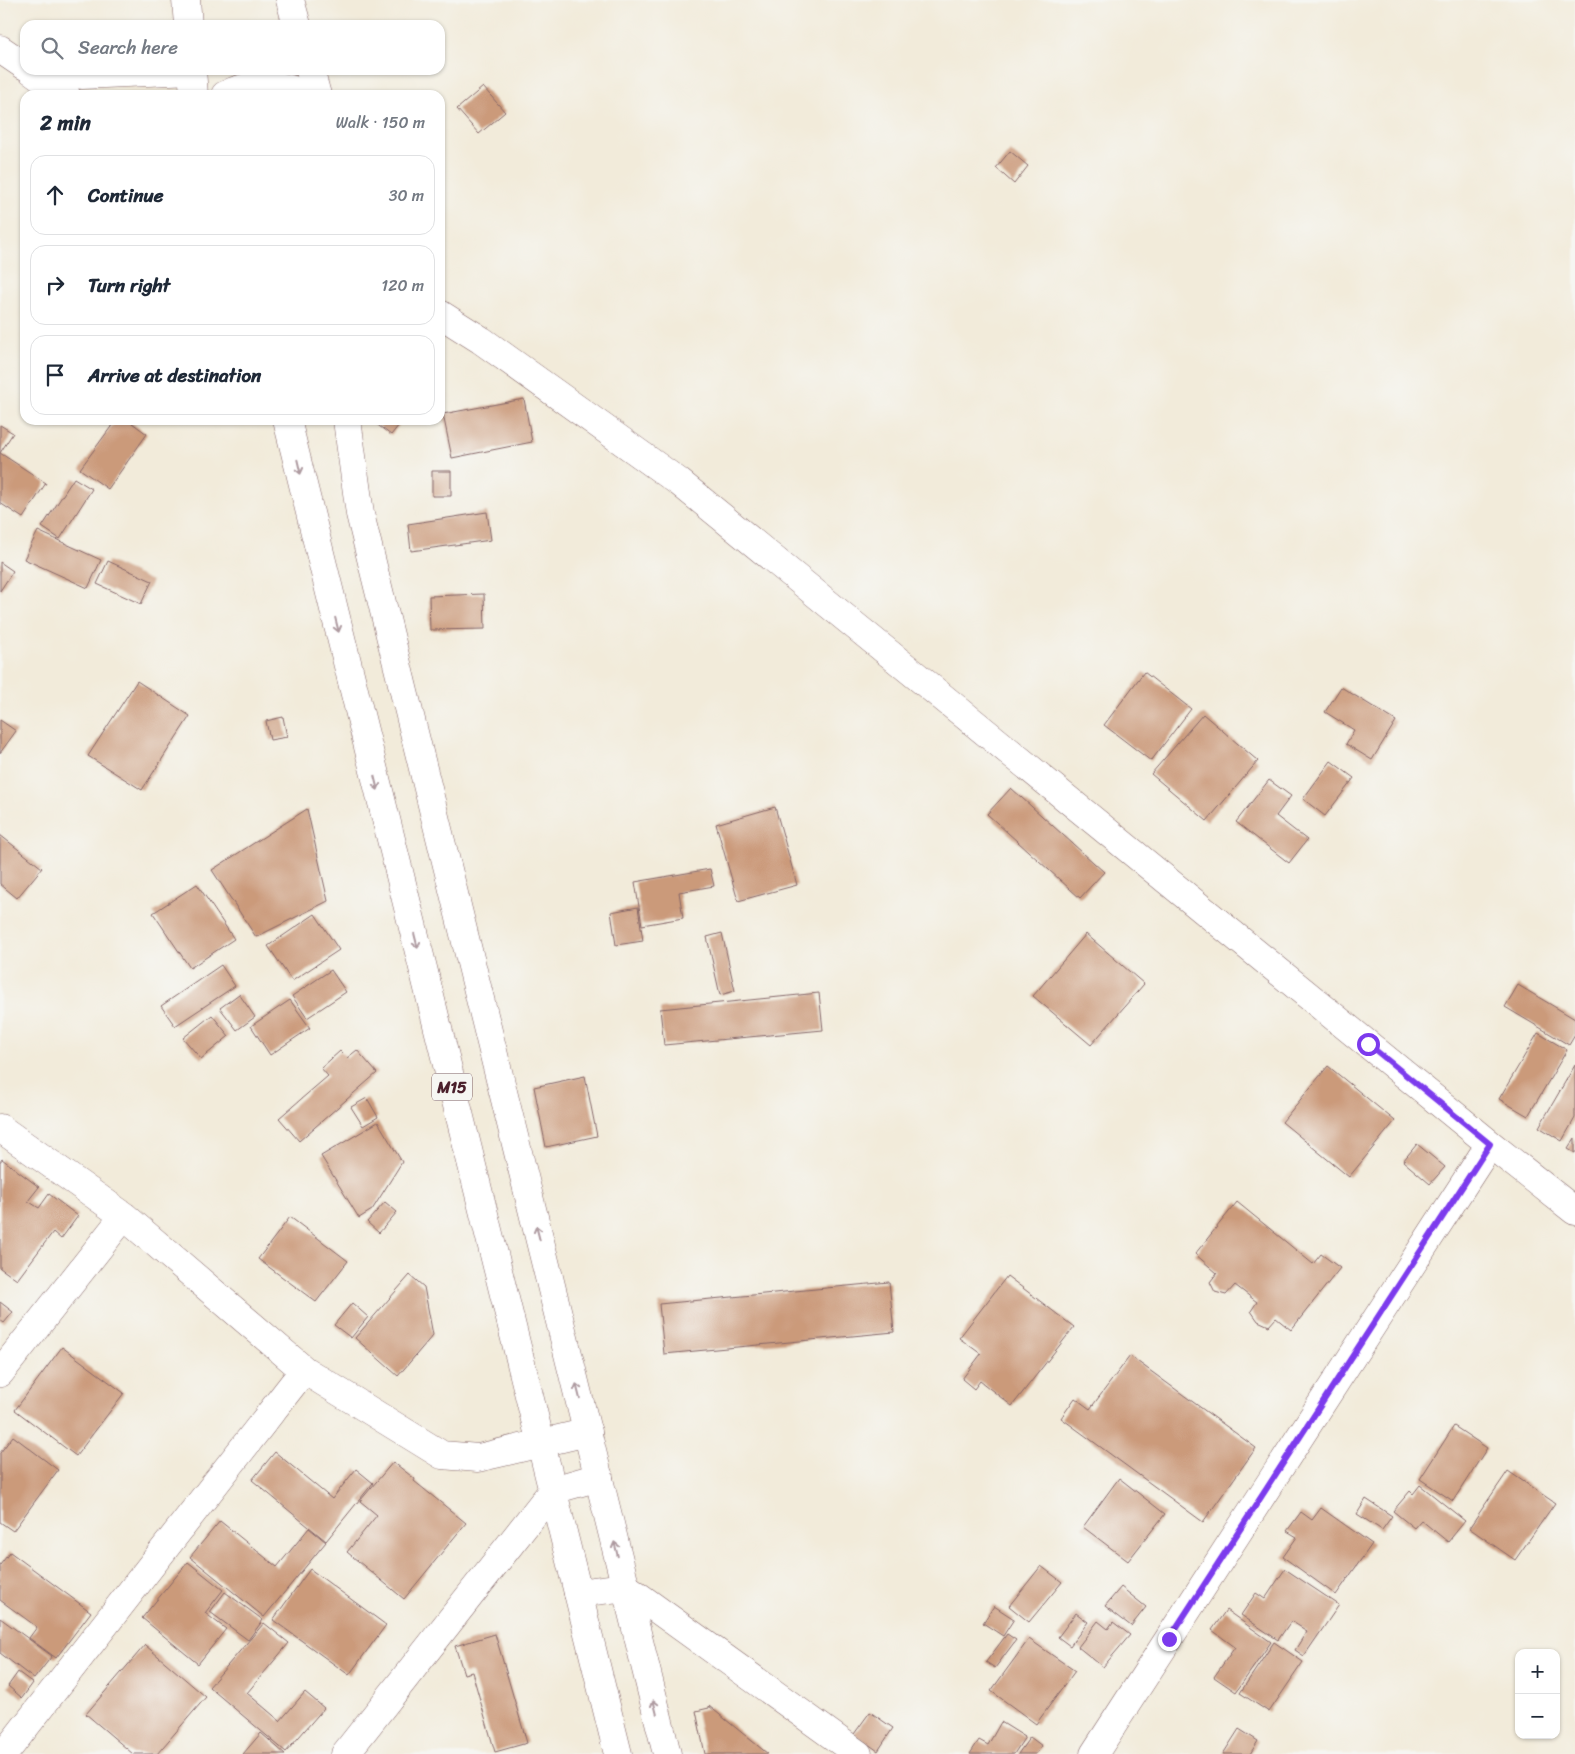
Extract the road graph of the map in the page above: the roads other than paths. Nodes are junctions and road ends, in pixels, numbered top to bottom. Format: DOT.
graph roads {
  1 [pos="186,0"];
  2 [pos="290,0"];
  3 [pos="188,20"];
  4 [pos="296,20"];
  5 [pos="0,47"];
  6 [pos="20,53"];
  7 [pos="20,62"];
  8 [pos="37,75"];
  9 [pos="192,75"];
  10 [pos="311,75"];
  11 [pos="59,90"];
  12 [pos="194,90"];
  13 [pos="234,90"];
  14 [pos="296,90"];
  15 [pos="316,90"];
  16 [pos="445,317"];
  17 [pos="288,425"];
  18 [pos="349,425"];
  19 [pos="0,1128"];
  20 [pos="1490,1144"];
  21 [pos="1575,1211"];
  22 [pos="124,1216"];
  23 [pos="304,1370"];
  24 [pos="0,1373"];
  25 [pos="588,1432"];
  26 [pos="541,1443"];
  27 [pos="599,1477"];
  28 [pos="553,1490"];
  29 [pos="626,1587"];
  30 [pos="578,1593"];
  31 [pos="3,1751"];
  32 [pos="345,1754"];
  33 [pos="618,1754"];
  34 [pos="667,1754"];
  35 [pos="858,1754"];
  36 [pos="1094,1754"];
  1 -- 3 [label="main road"];
  2 -- 4 [label="main road"];
  5 -- 6 [label="main road"];
  5 -- 7 [label="main road"];
  8 -- 11 [label="main road"];
  9 -- 12 [label="main road"];
  10 -- 15 [label="main road"];
  13 -- 14 [label="main road"];
  16 -- 20 [label="main road"];
  17 -- 26 [label="main road, M15, one-way"];
  25 -- 18 [label="main road, M15, one-way"];
  19 -- 22 [label="main road"];
  20 -- 21 [label="main road"];
  20 -- 36 [label="main road"];
  22 -- 23 [label="main road"];
  22 -- 24 [label="main road"];
  23 -- 26 [label="main road"];
  23 -- 31 [label="main road"];
  25 -- 26 [label="main road"];
  25 -- 27 [label="main road, M15"];
  26 -- 28 [label="main road, M15"];
  27 -- 28 [label="main road"];
  29 -- 27 [label="main road, M15, one-way"];
  28 -- 30 [label="main road, M15"];
  28 -- 32 [label="main road"];
  29 -- 30 [label="main road"];
  34 -- 29 [label="main road, M15, one-way"];
  29 -- 35 [label="main road"];
  30 -- 33 [label="main road, M15"];
}
